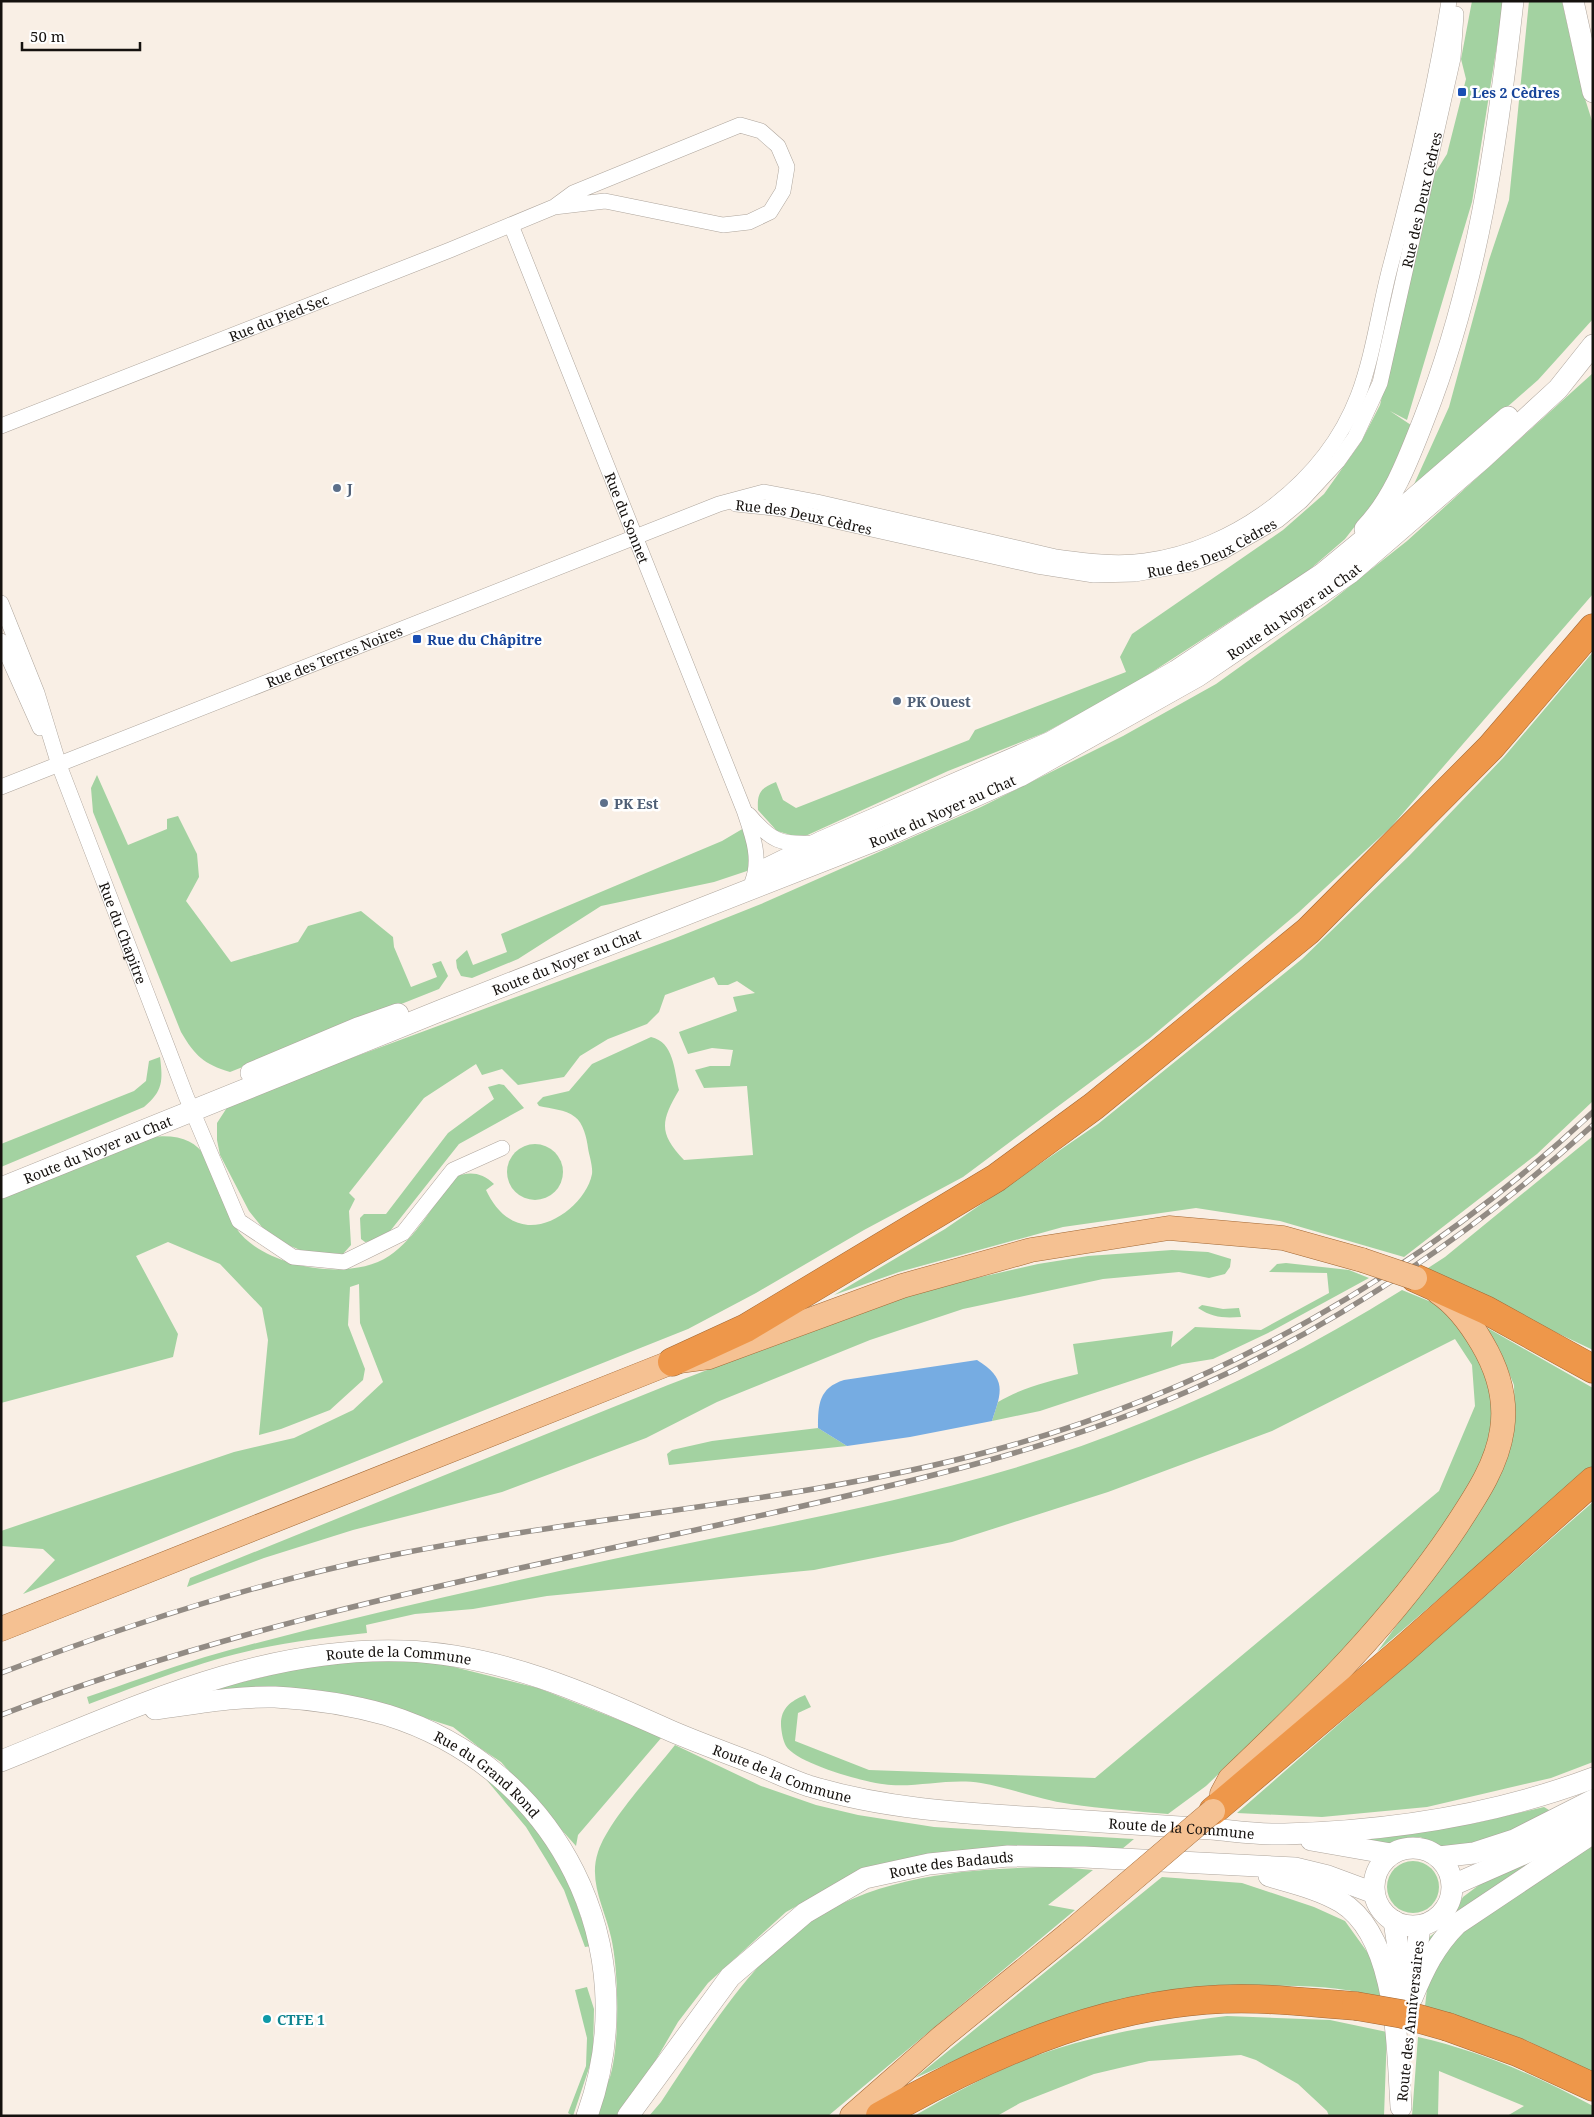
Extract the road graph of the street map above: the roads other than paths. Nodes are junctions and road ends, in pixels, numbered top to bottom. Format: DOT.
graph roads {
  1 [pos="1450,1"];
  2 [pos="1456,1"];
  3 [pos="1513,1"];
  4 [pos="1573,1"];
  5 [pos="1582,1"];
  6 [pos="1580,38"];
  7 [pos="1593,92"];
  8 [pos="554,207"];
  9 [pos="511,225"];
  10 [pos="1593,338"];
  11 [pos="1593,345"];
  12 [pos="1,426"];
  13 [pos="720,504"];
  14 [pos="636,537"];
  15 [pos="1322,574"];
  16 [pos="1,603"];
  17 [pos="1593,628"];
  18 [pos="1,641"];
  19 [pos="59,765"];
  20 [pos="1,788"];
  21 [pos="744,810"];
  22 [pos="821,842"];
  23 [pos="752,882"];
  24 [pos="191,1106"];
  25 [pos="502,1148"];
  26 [pos="1,1178"];
  27 [pos="1,1188"];
  28 [pos="1415,1278"];
  29 [pos="672,1362"];
  30 [pos="1593,1369"];
  31 [pos="1593,1481"];
  32 [pos="1,1629"];
  33 [pos="123,1713"];
  34 [pos="32,1749"];
  35 [pos="1,1761"];
  36 [pos="1,1772"];
  37 [pos="1593,1778"];
  38 [pos="1593,1800"];
  39 [pos="1213,1811"];
  40 [pos="1593,1819"];
  41 [pos="1593,1833"];
  42 [pos="1282,1834"];
  43 [pos="1391,1854"];
  44 [pos="1439,1857"];
  45 [pos="1220,1862"];
  46 [pos="1453,1885"];
  47 [pos="1374,1894"];
  48 [pos="1394,1921"];
  49 [pos="1420,1926"];
  50 [pos="1412,1998"];
  51 [pos="1396,2031"];
  52 [pos="1593,2087"];
  53 [pos="1400,2111"];
  54 [pos="587,2116"];
  55 [pos="628,2116"];
  56 [pos="852,2116"];
  57 [pos="880,2116"];
  1 -- 13 [label="street, Rue des Deux Cèdres"];
  2 -- 13 [label="street, Rue des Deux Cèdres"];
  3 -- 15 [label="main road"];
  4 -- 6 [label="main road"];
  5 -- 6 [label="main road"];
  6 -- 7 [label="main road"];
  8 -- 8 [label="street"];
  8 -- 9 [label="street, Rue du Pied-Sec"];
  9 -- 12 [label="street, Rue du Pied-Sec"];
  9 -- 14 [label="street, Rue du Sonnet"];
  10 -- 15 [label="main road, Route du Noyer au Chat"];
  11 -- 23 [label="main road, Route du Noyer au Chat"];
  13 -- 14 [label="street, Rue des Terres Noires"];
  14 -- 19 [label="street, Rue des Terres Noires"];
  14 -- 21 [label="street, Rue du Sonnet"];
  15 -- 22 [label="main road, Route du Noyer au Chat"];
  16 -- 19 [label="street, Rue du Chapitre"];
  17 -- 29 [label="highway"];
  18 -- 19 [label="street, Rue du Chapitre"];
  19 -- 20 [label="street, Rue des Terres Noires"];
  19 -- 24 [label="street, Rue du Chapitre"];
  21 -- 22 [label="street, Rue du Sonnet"];
  21 -- 23 [label="street, Rue du Sonnet"];
  22 -- 23 [label="main road, Route du Noyer au Chat"];
  23 -- 24 [label="main road, Route du Noyer au Chat"];
  24 -- 25 [label="street, Rue du Chapitre"];
  24 -- 26 [label="main road, Route du Noyer au Chat"];
  24 -- 27 [label="main road, Route du Noyer au Chat"];
  28 -- 29 [label="main road, bridge"];
  28 -- 30 [label="highway"];
  28 -- 39 [label="main road"];
  29 -- 32 [label="main road"];
  31 -- 39 [label="highway"];
  33 -- 34 [label="main road, Route de la Commune"];
  33 -- 42 [label="main road, Route de la Commune"];
  33 -- 54 [label="main road, Rue du Grand Rond"];
  34 -- 35 [label="main road, Route de la Commune"];
  34 -- 36 [label="street"];
  37 -- 42 [label="main road, Route de la Commune"];
  38 -- 44 [label="main road"];
  39 -- 56 [label="main road, bridge"];
  40 -- 46 [label="main road"];
  41 -- 50 [label="main road"];
  42 -- 43 [label="main road"];
  43 -- 44 [label="main road"];
  43 -- 47 [label="main road"];
  44 -- 46 [label="main road"];
  45 -- 47 [label="main road, Route des Badauds"];
  45 -- 51 [label="main road"];
  45 -- 55 [label="main road, Route des Badauds"];
  46 -- 49 [label="main road"];
  47 -- 48 [label="main road"];
  48 -- 49 [label="main road"];
  48 -- 51 [label="main road"];
  49 -- 50 [label="main road, Route des Anniversaires"];
  50 -- 53 [label="main road, Route des Anniversaires"];
  51 -- 53 [label="main road"];
  52 -- 57 [label="highway, bridge"];
}
